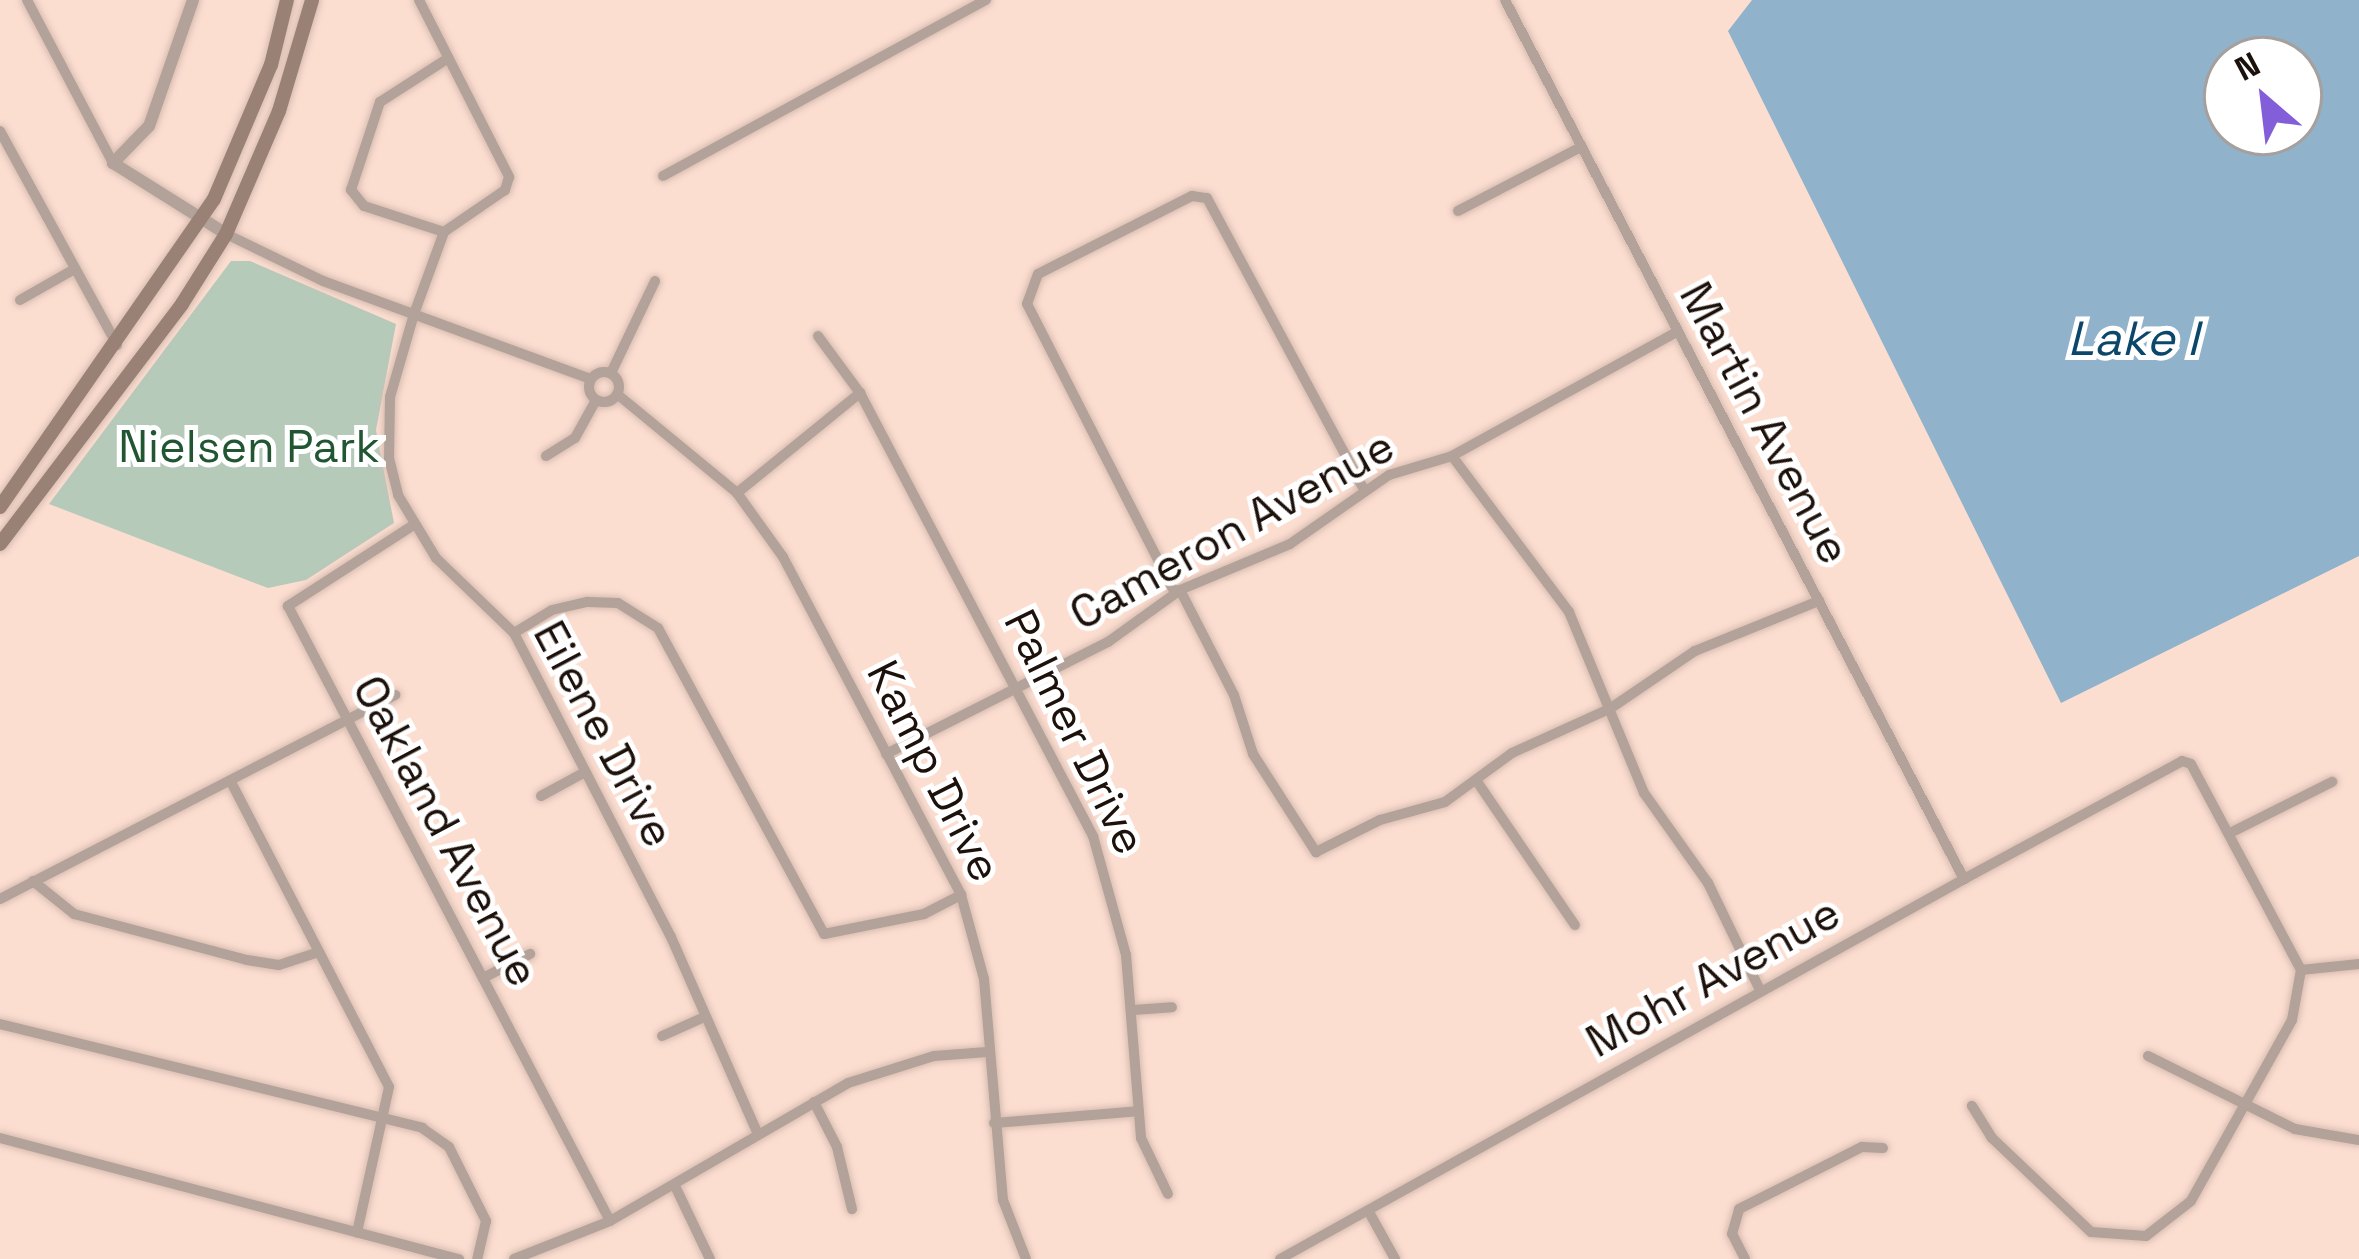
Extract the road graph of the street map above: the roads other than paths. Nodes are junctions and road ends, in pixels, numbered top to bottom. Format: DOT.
graph roads {
  1 [pos="27,0"];
  2 [pos="193,0"];
  3 [pos="286,0"];
  4 [pos="312,0"];
  5 [pos="419,0"];
  6 [pos="986,0"];
  7 [pos="1505,0"];
  8 [pos="447,59"];
  9 [pos="0,130"];
  10 [pos="1580,148"];
  11 [pos="113,163"];
  12 [pos="663,176"];
  13 [pos="1458,211"];
  14 [pos="202,220"];
  15 [pos="444,232"];
  16 [pos="226,234"];
  17 [pos="73,270"];
  18 [pos="655,280"];
  19 [pos="20,300"];
  20 [pos="414,314"];
  21 [pos="1675,333"];
  22 [pos="818,336"];
  23 [pos="117,344"];
  24 [pos="611,374"];
  25 [pos="591,380"];
  26 [pos="860,393"];
  27 [pos="617,394"];
  28 [pos="596,400"];
  29 [pos="546,456"];
  30 [pos="1452,456"];
  31 [pos="1364,489"];
  32 [pos="737,493"];
  33 [pos="0,507"];
  34 [pos="412,526"];
  35 [pos="0,544"];
  36 [pos="1178,591"];
  37 [pos="1819,601"];
  38 [pos="514,633"];
  39 [pos="1015,688"];
  40 [pos="395,695"];
  41 [pos="1611,707"];
  42 [pos="347,718"];
  43 [pos="886,754"];
  44 [pos="585,772"];
  45 [pos="231,782"];
  46 [pos="2332,782"];
  47 [pos="1478,783"];
  48 [pos="541,796"];
  49 [pos="2234,831"];
  50 [pos="1964,879"];
  51 [pos="33,881"];
  52 [pos="962,895"];
  53 [pos="0,899"];
  54 [pos="1575,925"];
  55 [pos="319,952"];
  56 [pos="530,954"];
  57 [pos="2359,964"];
  58 [pos="2301,970"];
  59 [pos="483,978"];
  60 [pos="1760,990"];
  61 [pos="1172,1007"];
  62 [pos="1133,1010"];
  63 [pos="702,1018"];
  64 [pos="0,1024"];
  65 [pos="662,1036"];
  66 [pos="987,1052"];
  67 [pos="2147,1055"];
  68 [pos="814,1102"];
  69 [pos="2242,1105"];
  70 [pos="1972,1106"];
  71 [pos="1139,1112"];
  72 [pos="385,1122"];
  73 [pos="994,1123"];
  74 [pos="758,1135"];
  75 [pos="0,1138"];
  76 [pos="2359,1140"];
  77 [pos="1883,1148"];
  78 [pos="675,1186"];
  79 [pos="1168,1194"];
  80 [pos="852,1208"];
  81 [pos="1369,1212"];
  82 [pos="610,1221"];
  83 [pos="357,1233"];
  84 [pos="562,1245"];
  85 [pos="459,1259"];
  86 [pos="477,1259"];
  87 [pos="514,1259"];
  88 [pos="570,1259"];
  89 [pos="710,1259"];
  90 [pos="1026,1259"];
  91 [pos="1280,1259"];
  92 [pos="1395,1259"];
  93 [pos="1745,1259"];
  1 -- 11 [label="street"];
  2 -- 11 [label="street"];
  3 -- 14 [label="main road"];
  4 -- 16 [label="main road"];
  5 -- 8 [label="street"];
  6 -- 12 [label="street"];
  7 -- 10 [label="street, Martin Avenue"];
  8 -- 15 [label="street"];
  8 -- 15 [label="street"];
  9 -- 17 [label="street"];
  10 -- 13 [label="street"];
  10 -- 21 [label="street, Martin Avenue"];
  11 -- 14 [label="street"];
  14 -- 16 [label="street"];
  14 -- 23 [label="main road"];
  15 -- 20 [label="street, Eilene Drive"];
  16 -- 20 [label="street"];
  16 -- 35 [label="main road"];
  17 -- 19 [label="street"];
  17 -- 23 [label="street"];
  18 -- 24 [label="street"];
  20 -- 25 [label="street"];
  20 -- 34 [label="street, Eilene Drive"];
  21 -- 30 [label="street, Cameron Avenue"];
  21 -- 37 [label="street, Martin Avenue"];
  22 -- 26 [label="street, Palmer Drive"];
  23 -- 33 [label="main road"];
  24 -- 25 [label="street"];
  24 -- 27 [label="street"];
  25 -- 28 [label="street"];
  26 -- 32 [label="street"];
  26 -- 39 [label="street, Palmer Drive"];
  27 -- 28 [label="street"];
  27 -- 32 [label="street, Kamp Drive"];
  28 -- 29 [label="street"];
  30 -- 31 [label="street, Cameron Avenue"];
  30 -- 41 [label="street"];
  31 -- 36 [label="street, Cameron Avenue"];
  31 -- 36 [label="street"];
  32 -- 43 [label="street, Kamp Drive"];
  34 -- 38 [label="street, Eilene Drive"];
  34 -- 42 [label="street, Oakland Avenue"];
  36 -- 39 [label="street, Cameron Avenue"];
  36 -- 47 [label="street"];
  37 -- 41 [label="street"];
  37 -- 50 [label="street, Martin Avenue"];
  38 -- 44 [label="street, Eilene Drive"];
  38 -- 52 [label="street"];
  39 -- 43 [label="street, Cameron Avenue"];
  39 -- 62 [label="street, Palmer Drive"];
  40 -- 42 [label="street"];
  41 -- 47 [label="street"];
  41 -- 60 [label="street"];
  42 -- 45 [label="street"];
  42 -- 59 [label="street, Oakland Avenue"];
  43 -- 52 [label="street, Kamp Drive"];
  44 -- 48 [label="street"];
  44 -- 63 [label="street, Eilene Drive"];
  45 -- 51 [label="street"];
  45 -- 55 [label="street"];
  46 -- 49 [label="street"];
  47 -- 54 [label="street"];
  49 -- 50 [label="street, Mohr Avenue"];
  49 -- 58 [label="street"];
  50 -- 60 [label="street, Mohr Avenue"];
  51 -- 53 [label="street"];
  51 -- 55 [label="street"];
  52 -- 66 [label="street, Kamp Drive"];
  55 -- 72 [label="street"];
  56 -- 59 [label="street"];
  57 -- 58 [label="street"];
  58 -- 69 [label="street"];
  59 -- 82 [label="street, Oakland Avenue"];
  60 -- 81 [label="street, Mohr Avenue"];
  61 -- 62 [label="street"];
  62 -- 71 [label="street, Palmer Drive"];
  63 -- 65 [label="street"];
  63 -- 74 [label="street, Eilene Drive"];
  64 -- 72 [label="street"];
  66 -- 68 [label="street"];
  66 -- 73 [label="street, Kamp Drive"];
  67 -- 69 [label="street"];
  68 -- 74 [label="street"];
  68 -- 80 [label="street"];
  69 -- 70 [label="street"];
  69 -- 76 [label="street"];
  71 -- 73 [label="street"];
  71 -- 79 [label="street, Palmer Drive"];
  72 -- 83 [label="street"];
  72 -- 86 [label="street"];
  73 -- 90 [label="street, Kamp Drive"];
  74 -- 78 [label="street"];
  75 -- 83 [label="street"];
  77 -- 93 [label="street"];
  78 -- 82 [label="street"];
  78 -- 89 [label="street"];
  81 -- 91 [label="street, Mohr Avenue"];
  81 -- 92 [label="street"];
  82 -- 84 [label="street"];
  83 -- 85 [label="street"];
  84 -- 87 [label="street"];
  84 -- 88 [label="street"];
}
